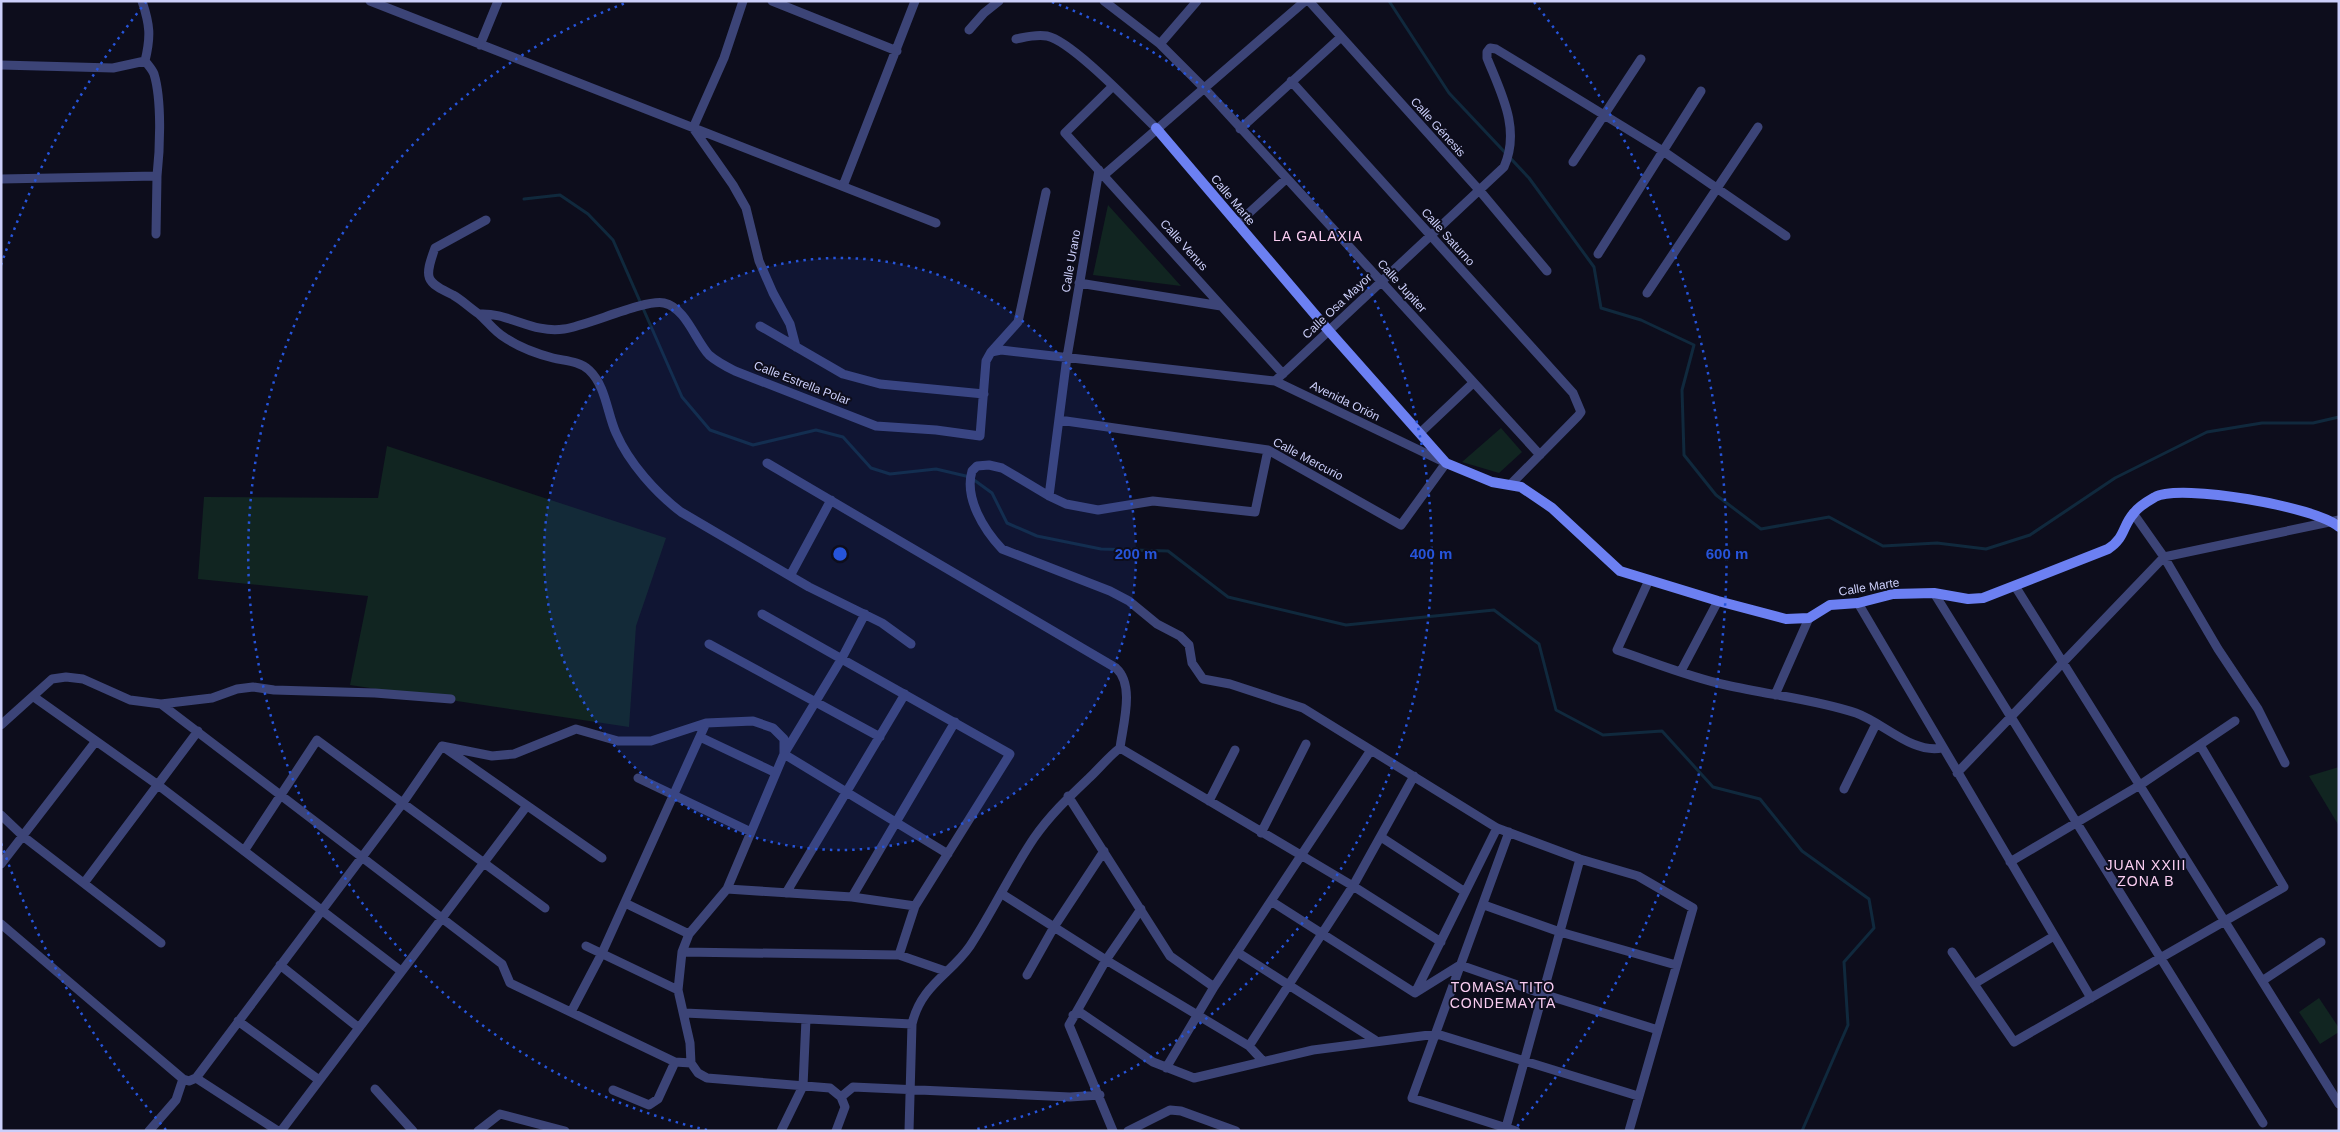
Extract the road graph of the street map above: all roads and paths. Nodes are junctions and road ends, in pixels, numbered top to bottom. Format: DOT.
graph roads {
  1 [pos="142,1"];
  2 [pos="370,1"];
  3 [pos="498,1"];
  4 [pos="743,1"];
  5 [pos="772,1"];
  6 [pos="999,1"];
  7 [pos="1104,1"];
  8 [pos="1198,1"];
  9 [pos="1307,1"];
  10 [pos="915,3"];
  11 [pos="969,30"];
  12 [pos="1340,37"];
  13 [pos="1016,39"];
  14 [pos="1160,44"];
  15 [pos="480,45"];
  16 [pos="896,50"];
  17 [pos="1641,58"];
  18 [pos="145,61"];
  19 [pos="1,65"];
  20 [pos="1291,81"];
  21 [pos="1113,86"];
  22 [pos="1205,89"];
  23 [pos="1701,91"];
  24 [pos="1605,114"];
  25 [pos="1758,127"];
  26 [pos="693,128"];
  27 [pos="1156,128"];
  28 [pos="1240,129"];
  29 [pos="1663,151"];
  30 [pos="1573,162"];
  31 [pos="1102,172"];
  32 [pos="157,176"];
  33 [pos="1,179"];
  34 [pos="1286,179"];
  35 [pos="843,186"];
  36 [pos="1718,189"];
  37 [pos="1480,191"];
  38 [pos="1046,192"];
  39 [pos="486,220"];
  40 [pos="936,223"];
  41 [pos="1237,224"];
  42 [pos="156,234"];
  43 [pos="1786,236"];
  44 [pos="1431,237"];
  45 [pos="1598,254"];
  46 [pos="1547,271"];
  47 [pos="1382,282"];
  48 [pos="1079,283"];
  49 [pos="1647,293"];
  50 [pos="1222,306"];
  51 [pos="479,314"];
  52 [pos="760,326"];
  53 [pos="1329,331"];
  54 [pos="796,347"];
  55 [pos="991,352"];
  56 [pos="1067,357"];
  57 [pos="1283,374"];
  58 [pos="1275,381"];
  59 [pos="1473,383"];
  60 [pos="984,394"];
  61 [pos="1060,420"];
  62 [pos="1420,433"];
  63 [pos="1268,450"];
  64 [pos="1540,455"];
  65 [pos="768,463"];
  66 [pos="1446,463"];
  67 [pos="1510,485"];
  68 [pos="1049,496"];
  69 [pos="831,500"];
  70 [pos="2133,513"];
  71 [pos="2337,522"];
  72 [pos="2164,557"];
  73 [pos="790,576"];
  74 [pos="1649,580"];
  75 [pos="2015,586"];
  76 [pos="1934,593"];
  77 [pos="1718,601"];
  78 [pos="1858,603"];
  79 [pos="762,614"];
  80 [pos="865,614"];
  81 [pos="1810,618"];
  82 [pos="709,644"];
  83 [pos="910,644"];
  84 [pos="842,658"];
  85 [pos="2064,663"];
  86 [pos="1681,671"];
  87 [pos="906,694"];
  88 [pos="1775,694"];
  89 [pos="34,697"];
  90 [pos="451,699"];
  91 [pos="815,700"];
  92 [pos="162,704"];
  93 [pos="2011,717"];
  94 [pos="2235,721"];
  95 [pos="955,722"];
  96 [pos="706,723"];
  97 [pos="1876,724"];
  98 [pos="1,726"];
  99 [pos="198,731"];
  100 [pos="700,737"];
  101 [pos="880,737"];
  102 [pos="96,741"];
  103 [pos="1306,744"];
  104 [pos="2200,745"];
  105 [pos="442,746"];
  106 [pos="1120,748"];
  107 [pos="1942,748"];
  108 [pos="1235,750"];
  109 [pos="1371,750"];
  110 [pos="784,754"];
  111 [pos="2285,763"];
  112 [pos="776,773"];
  113 [pos="1957,773"];
  114 [pos="1414,776"];
  115 [pos="638,778"];
  116 [pos="158,785"];
  117 [pos="2140,785"];
  118 [pos="1844,789"];
  119 [pos="848,792"];
  120 [pos="281,796"];
  121 [pos="673,796"];
  122 [pos="1068,796"];
  123 [pos="1208,801"];
  124 [pos="402,804"];
  125 [pos="526,806"];
  126 [pos="1,815"];
  127 [pos="898,822"];
  128 [pos="2076,823"];
  129 [pos="1497,828"];
  130 [pos="751,832"];
  131 [pos="1509,832"];
  132 [pos="1261,833"];
  133 [pos="24,837"];
  134 [pos="1380,837"];
  135 [pos="244,851"];
  136 [pos="1104,852"];
  137 [pos="948,854"];
  138 [pos="1300,856"];
  139 [pos="362,858"];
  140 [pos="602,858"];
  141 [pos="1580,859"];
  142 [pos="2010,862"];
  143 [pos="1,864"];
  144 [pos="484,864"];
  145 [pos="84,883"];
  146 [pos="1354,886"];
  147 [pos="727,888"];
  148 [pos="1465,892"];
  149 [pos="786,893"];
  150 [pos="1002,894"];
  151 [pos="852,897"];
  152 [pos="1271,901"];
  153 [pos="625,904"];
  154 [pos="1484,905"];
  155 [pos="915,906"];
  156 [pos="546,908"];
  157 [pos="1141,909"];
  158 [pos="322,910"];
  159 [pos="441,919"];
  160 [pos="2225,921"];
  161 [pos="1,924"];
  162 [pos="1054,927"];
  163 [pos="1560,932"];
  164 [pos="689,934"];
  165 [pos="1322,934"];
  166 [pos="2054,936"];
  167 [pos="1441,942"];
  168 [pos="2321,942"];
  169 [pos="161,943"];
  170 [pos="586,946"];
  171 [pos="682,952"];
  172 [pos="1237,952"];
  173 [pos="1952,952"];
  174 [pos="602,954"];
  175 [pos="899,955"];
  176 [pos="2161,958"];
  177 [pos="1106,960"];
  178 [pos="1460,965"];
  179 [pos="1676,965"];
  180 [pos="280,966"];
  181 [pos="945,971"];
  182 [pos="401,972"];
  183 [pos="1027,975"];
  184 [pos="2262,981"];
  185 [pos="1290,984"];
  186 [pos="1974,984"];
  187 [pos="1214,986"];
  188 [pos="678,990"];
  189 [pos="1415,993"];
  190 [pos="1542,994"];
  191 [pos="2091,998"];
  192 [pos="571,1012"];
  193 [pos="685,1013"];
  194 [pos="1073,1015"];
  195 [pos="1198,1015"];
  196 [pos="806,1019"];
  197 [pos="238,1021"];
  198 [pos="912,1024"];
  199 [pos="358,1028"];
  200 [pos="1658,1030"];
  201 [pos="1437,1034"];
  202 [pos="1375,1040"];
  203 [pos="1249,1046"];
  204 [pos="1263,1061"];
  205 [pos="1524,1061"];
  206 [pos="675,1062"];
  207 [pos="691,1063"];
  208 [pos="1166,1068"];
  209 [pos="196,1078"];
  210 [pos="183,1079"];
  211 [pos="319,1080"];
  212 [pos="803,1086"];
  213 [pos="375,1089"];
  214 [pos="911,1089"];
  215 [pos="613,1090"];
  216 [pos="1100,1095"];
  217 [pos="1638,1096"];
  218 [pos="841,1097"];
  219 [pos="2339,1104"];
  220 [pos="2263,1123"];
  221 [pos="1505,1129"];
  222 [pos="149,1131"];
  223 [pos="279,1131"];
  224 [pos="413,1131"];
  225 [pos="478,1131"];
  226 [pos="565,1131"];
  227 [pos="781,1131"];
  228 [pos="836,1131"];
  229 [pos="909,1131"];
  230 [pos="1113,1131"];
  231 [pos="1128,1131"];
  232 [pos="1236,1131"];
  233 [pos="1516,1131"];
  234 [pos="1628,1131"];
  1 -- 18 [label="street"];
  2 -- 15 [label="street"];
  3 -- 15 [label="street"];
  4 -- 26 [label="street"];
  5 -- 16 [label="street"];
  6 -- 11 [label="street"];
  7 -- 14 [label="street, Calle Jupiter"];
  8 -- 14 [label="street"];
  9 -- 12 [label="street, Calle Génesis"];
  9 -- 22 [label="street"];
  10 -- 16 [label="street"];
  12 -- 20 [label="street"];
  12 -- 37 [label="street, Calle Génesis"];
  13 -- 21 [label="street, Calle Marte"];
  14 -- 22 [label="street, Calle Jupiter"];
  15 -- 26 [label="street"];
  16 -- 35 [label="street"];
  17 -- 24 [label="street"];
  18 -- 19 [label="street"];
  18 -- 32 [label="street"];
  20 -- 28 [label="street"];
  20 -- 44 [label="street, Calle Saturno"];
  21 -- 27 [label="street, Calle Marte"];
  21 -- 31 [label="street, Calle Venus"];
  22 -- 27 [label="street"];
  22 -- 28 [label="street, Calle Jupiter"];
  23 -- 29 [label="street"];
  24 -- 29 [label="street"];
  24 -- 30 [label="street"];
  24 -- 37 [label="street, Calle Osa Mayor"];
  25 -- 36 [label="street"];
  26 -- 35 [label="street"];
  26 -- 54 [label="street"];
  27 -- 31 [label="street"];
  27 -- 41 [label="street, Calle Marte"];
  28 -- 34 [label="street, Calle Jupiter"];
  29 -- 36 [label="street"];
  29 -- 45 [label="street"];
  31 -- 48 [label="street, Calle Urano"];
  31 -- 50 [label="street, Calle Venus"];
  32 -- 33 [label="street"];
  32 -- 42 [label="street"];
  34 -- 41 [label="street"];
  34 -- 47 [label="street, Calle Jupiter"];
  35 -- 40 [label="street"];
  36 -- 43 [label="street"];
  36 -- 49 [label="street"];
  37 -- 44 [label="street, Calle Osa Mayor"];
  37 -- 46 [label="street, Calle Génesis"];
  38 -- 55 [label="street"];
  39 -- 51 [label="street"];
  41 -- 53 [label="street, Calle Marte"];
  44 -- 47 [label="street, Calle Osa Mayor"];
  44 -- 64 [label="street, Calle Saturno"];
  47 -- 53 [label="street, Calle Osa Mayor"];
  47 -- 59 [label="street, Calle Jupiter"];
  48 -- 50 [label="street"];
  48 -- 56 [label="street, Calle Urano"];
  50 -- 57 [label="street, Calle Venus"];
  51 -- 60 [label="street, Calle Estrella Polar"];
  51 -- 73 [label="street"];
  52 -- 54 [label="street"];
  53 -- 57 [label="street, Calle Osa Mayor"];
  53 -- 62 [label="street, Calle Marte"];
  54 -- 60 [label="street"];
  55 -- 56 [label="street, Avenida Orión"];
  55 -- 60 [label="street"];
  56 -- 58 [label="street, Avenida Orión"];
  56 -- 61 [label="street, Calle Urano"];
  57 -- 58 [label="street, Calle Osa Mayor"];
  58 -- 66 [label="street, Avenida Orión"];
  59 -- 62 [label="street"];
  59 -- 64 [label="street, Calle Jupiter"];
  61 -- 63 [label="street, Calle Mercurio"];
  61 -- 68 [label="street, Calle Urano"];
  62 -- 66 [label="street, Calle Marte"];
  63 -- 66 [label="street, Calle Mercurio"];
  63 -- 68 [label="street"];
  64 -- 67 [label="street"];
  65 -- 69 [label="street"];
  66 -- 67 [label="street, Avenida Orión"];
  67 -- 74 [label="street, Avenida Orión"];
  68 -- 109 [label="street"];
  69 -- 73 [label="street"];
  69 -- 106 [label="street"];
  70 -- 71 [label="street"];
  70 -- 72 [label="street"];
  70 -- 75 [label="street, Calle Marte"];
  71 -- 72 [label="street"];
  72 -- 85 [label="street"];
  72 -- 111 [label="street"];
  73 -- 80 [label="street"];
  74 -- 77 [label="street"];
  74 -- 86 [label="street"];
  75 -- 76 [label="street, Calle Marte"];
  75 -- 85 [label="street"];
  76 -- 78 [label="street, Calle Marte"];
  76 -- 93 [label="street"];
  77 -- 81 [label="street"];
  77 -- 86 [label="street"];
  78 -- 81 [label="street, Calle Marte"];
  78 -- 107 [label="street"];
  79 -- 84 [label="street"];
  80 -- 83 [label="street"];
  80 -- 84 [label="street"];
  81 -- 88 [label="street"];
  82 -- 91 [label="street"];
  84 -- 87 [label="street"];
  84 -- 91 [label="street"];
  85 -- 93 [label="street"];
  85 -- 117 [label="street"];
  86 -- 88 [label="street"];
  87 -- 95 [label="street"];
  87 -- 101 [label="street"];
  88 -- 97 [label="street"];
  89 -- 92 [label="street"];
  89 -- 98 [label="street"];
  89 -- 102 [label="street"];
  90 -- 92 [label="street"];
  91 -- 101 [label="street"];
  91 -- 110 [label="street"];
  92 -- 99 [label="street"];
  93 -- 113 [label="street"];
  93 -- 128 [label="street"];
  94 -- 104 [label="street"];
  95 -- 127 [label="street"];
  95 -- 137 [label="street"];
  96 -- 100 [label="street"];
  96 -- 105 [label="street"];
  96 -- 110 [label="street"];
  97 -- 107 [label="street"];
  97 -- 118 [label="street"];
  99 -- 116 [label="street"];
  99 -- 120 [label="street"];
  100 -- 112 [label="street"];
  100 -- 121 [label="street"];
  101 -- 119 [label="street"];
  102 -- 116 [label="street"];
  102 -- 133 [label="street"];
  103 -- 132 [label="street"];
  104 -- 117 [label="street"];
  104 -- 160 [label="street"];
  105 -- 124 [label="street"];
  105 -- 125 [label="street"];
  106 -- 122 [label="street"];
  106 -- 123 [label="street"];
  107 -- 113 [label="street"];
  108 -- 123 [label="street"];
  109 -- 114 [label="street"];
  109 -- 138 [label="street"];
  110 -- 112 [label="street"];
  110 -- 119 [label="street"];
  112 -- 130 [label="street"];
  113 -- 142 [label="street"];
  114 -- 129 [label="street"];
  114 -- 134 [label="street"];
  115 -- 121 [label="street"];
  116 -- 135 [label="street"];
  116 -- 145 [label="street"];
  117 -- 128 [label="street"];
  117 -- 160 [label="street"];
  119 -- 127 [label="street"];
  119 -- 149 [label="street"];
  120 -- 124 [label="street"];
  120 -- 135 [label="street"];
  120 -- 139 [label="street"];
  121 -- 130 [label="street"];
  121 -- 153 [label="street"];
  122 -- 136 [label="street"];
  122 -- 150 [label="street"];
  123 -- 132 [label="street"];
  124 -- 139 [label="street"];
  124 -- 144 [label="street"];
  125 -- 140 [label="street"];
  125 -- 144 [label="street"];
  126 -- 133 [label="street"];
  127 -- 137 [label="street"];
  127 -- 151 [label="street"];
  128 -- 142 [label="street"];
  128 -- 176 [label="street"];
  129 -- 131 [label="street"];
  129 -- 148 [label="street"];
  130 -- 147 [label="street"];
  131 -- 141 [label="street"];
  131 -- 154 [label="street"];
  132 -- 138 [label="street"];
  133 -- 143 [label="street"];
  133 -- 145 [label="street"];
  134 -- 146 [label="street"];
  134 -- 148 [label="street"];
  135 -- 158 [label="street"];
  136 -- 157 [label="street"];
  136 -- 162 [label="street"];
  137 -- 155 [label="street"];
  138 -- 146 [label="street"];
  138 -- 152 [label="street"];
  139 -- 158 [label="street"];
  139 -- 159 [label="street"];
  141 -- 163 [label="street"];
  141 -- 179 [label="street"];
  142 -- 166 [label="street"];
  144 -- 156 [label="street"];
  144 -- 159 [label="street"];
  145 -- 169 [label="street"];
  146 -- 165 [label="street"];
  146 -- 167 [label="street"];
  147 -- 149 [label="street"];
  147 -- 164 [label="street"];
  148 -- 167 [label="street"];
  149 -- 151 [label="street"];
  150 -- 162 [label="street"];
  150 -- 181 [label="street"];
  151 -- 155 [label="street"];
  152 -- 165 [label="street"];
  152 -- 172 [label="street"];
  153 -- 164 [label="street"];
  153 -- 174 [label="street"];
  154 -- 163 [label="street"];
  154 -- 178 [label="street"];
  155 -- 175 [label="street"];
  157 -- 177 [label="street"];
  157 -- 187 [label="street"];
  158 -- 180 [label="street"];
  158 -- 182 [label="street"];
  159 -- 182 [label="street"];
  159 -- 192 [label="street"];
  160 -- 176 [label="street"];
  160 -- 184 [label="street"];
  161 -- 210 [label="street"];
  162 -- 177 [label="street"];
  162 -- 183 [label="street"];
  163 -- 179 [label="street"];
  163 -- 190 [label="street"];
  164 -- 171 [label="street"];
  165 -- 185 [label="street"];
  165 -- 189 [label="street"];
  166 -- 186 [label="street"];
  166 -- 191 [label="street"];
  167 -- 189 [label="street"];
  168 -- 184 [label="street"];
  170 -- 174 [label="street"];
  171 -- 175 [label="street"];
  171 -- 188 [label="street"];
  172 -- 185 [label="street"];
  172 -- 187 [label="street"];
  173 -- 186 [label="street"];
  174 -- 188 [label="street"];
  174 -- 192 [label="street"];
  175 -- 181 [label="street"];
  176 -- 191 [label="street"];
  176 -- 220 [label="street"];
  177 -- 194 [label="street"];
  177 -- 195 [label="street"];
  178 -- 189 [label="street"];
  178 -- 190 [label="street"];
  178 -- 201 [label="street"];
  179 -- 200 [label="street"];
  180 -- 197 [label="street"];
  180 -- 199 [label="street"];
  181 -- 198 [label="street"];
  182 -- 199 [label="street"];
  184 -- 219 [label="street"];
  185 -- 202 [label="street"];
  185 -- 203 [label="street"];
  186 -- 191 [label="street"];
  187 -- 195 [label="street"];
  188 -- 193 [label="street"];
  190 -- 200 [label="street"];
  190 -- 205 [label="street"];
  192 -- 206 [label="street"];
  193 -- 196 [label="street"];
  193 -- 207 [label="street"];
  194 -- 208 [label="street"];
  194 -- 216 [label="street"];
  195 -- 203 [label="street"];
  195 -- 208 [label="street"];
  196 -- 198 [label="street"];
  196 -- 212 [label="street"];
  197 -- 209 [label="street"];
  197 -- 211 [label="street"];
  198 -- 214 [label="street"];
  199 -- 211 [label="street"];
  200 -- 217 [label="street"];
  201 -- 202 [label="street"];
  201 -- 205 [label="street"];
  201 -- 221 [label="street"];
  202 -- 204 [label="street"];
  203 -- 204 [label="street"];
  204 -- 208 [label="street"];
  205 -- 217 [label="street"];
  205 -- 221 [label="street"];
  206 -- 207 [label="street"];
  206 -- 215 [label="street"];
  207 -- 212 [label="street"];
  209 -- 210 [label="street"];
  209 -- 223 [label="street"];
  210 -- 222 [label="street"];
  211 -- 223 [label="street"];
  212 -- 218 [label="street"];
  212 -- 227 [label="street"];
  213 -- 224 [label="street"];
  214 -- 216 [label="street"];
  214 -- 218 [label="street"];
  214 -- 229 [label="street"];
  216 -- 230 [label="street"];
  217 -- 234 [label="street"];
  218 -- 228 [label="street"];
  221 -- 233 [label="street"];
  225 -- 226 [label="street"];
  231 -- 232 [label="street"];
}
